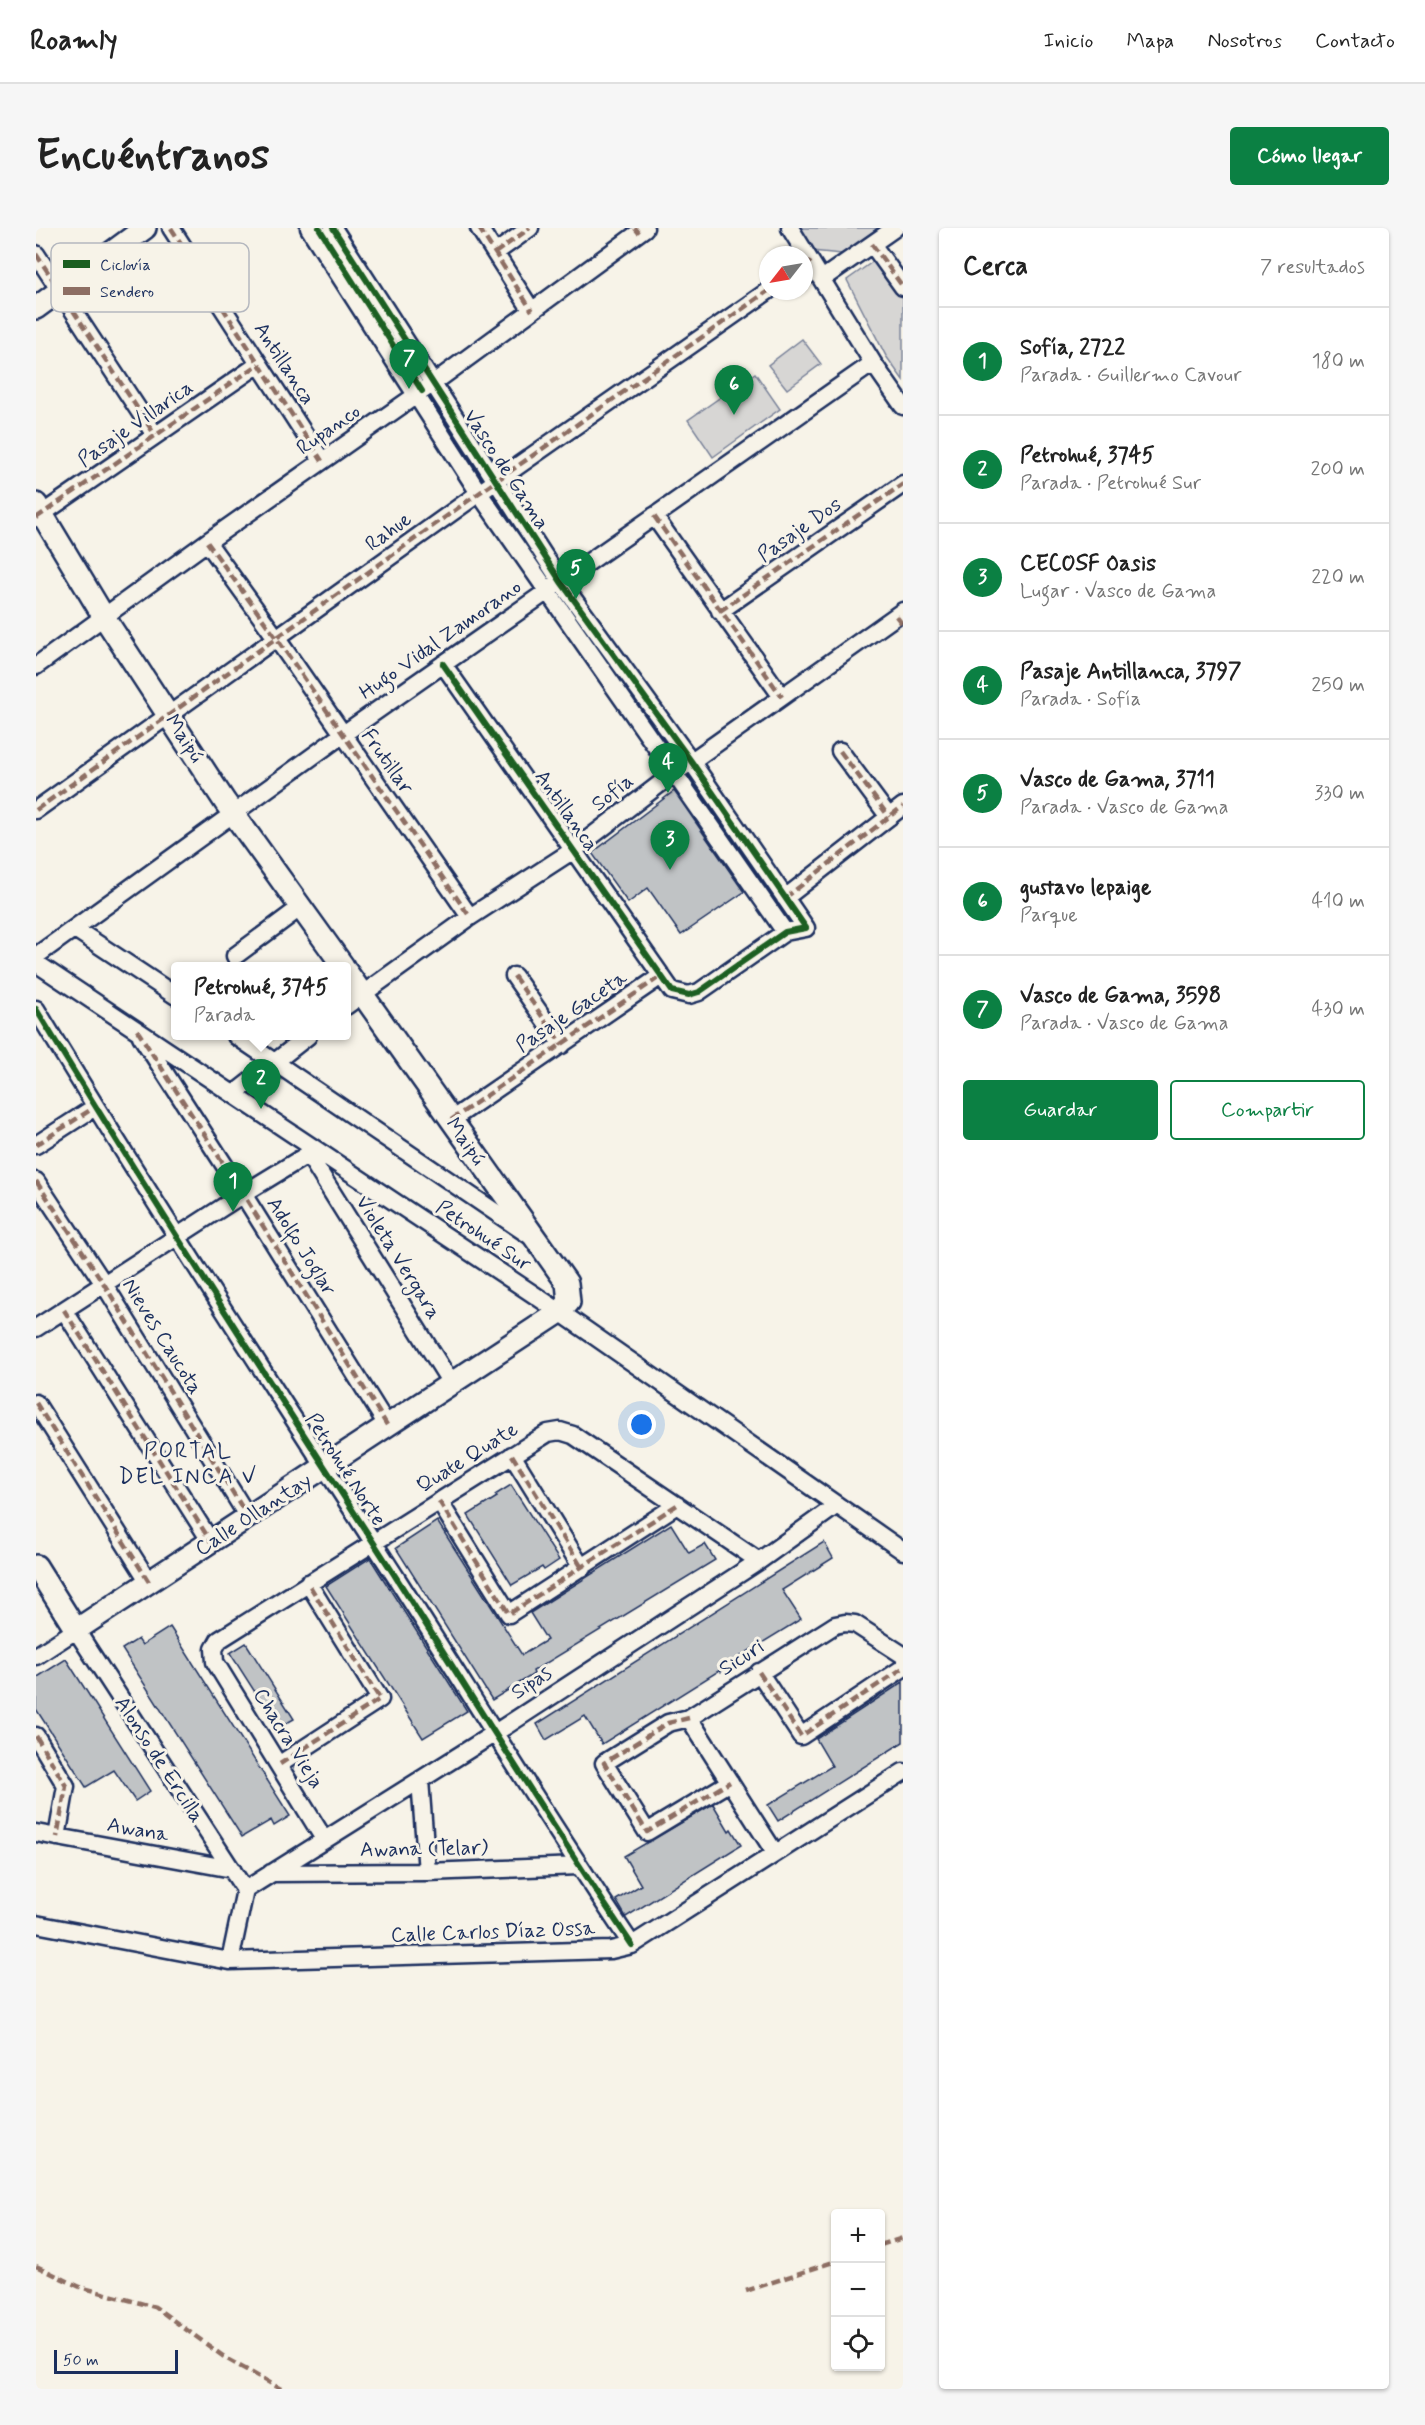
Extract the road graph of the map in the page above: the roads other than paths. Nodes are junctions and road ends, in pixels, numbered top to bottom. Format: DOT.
graph roads {
  1 [pos="145,228"];
  2 [pos="171,228"];
  3 [pos="309,228"];
  4 [pos="333,228"];
  5 [pos="479,228"];
  6 [pos="530,228"];
  7 [pos="790,228"];
  8 [pos="895,228"];
  9 [pos="640,230"];
  10 [pos="124,243"];
  11 [pos="181,243"];
  12 [pos="872,244"];
  13 [pos="799,246"];
  14 [pos="495,253"];
  15 [pos="36,254"];
  16 [pos="813,269"];
  17 [pos="51,276"];
  18 [pos="822,279"];
  19 [pos="903,287"];
  20 [pos="51,297"];
  21 [pos="759,297"];
  22 [pos="36,308"];
  23 [pos="532,311"];
  24 [pos="74,312"];
  25 [pos="225,312"];
  26 [pos="873,363"];
  27 [pos="259,364"];
  28 [pos="432,384"];
  29 [pos="416,396"];
  30 [pos="903,406"];
  31 [pos="155,435"];
  32 [pos="322,461"];
  33 [pos="496,482"];
  34 [pos="903,484"];
  35 [pos="479,493"];
  36 [pos="38,512"];
  37 [pos="654,516"];
  38 [pos="207,542"];
  39 [pos="554,586"];
  40 [pos="720,610"];
  41 [pos="104,617"];
  42 [pos="901,617"];
  43 [pos="277,639"];
  44 [pos="443,664"];
  45 [pos="36,666"];
  46 [pos="782,697"];
  47 [pos="169,714"];
  48 [pos="342,735"];
  49 [pos="840,751"];
  50 [pos="691,761"];
  51 [pos="676,772"];
  52 [pos="903,806"];
  53 [pos="36,810"];
  54 [pos="234,813"];
  55 [pos="889,817"];
  56 [pos="574,849"];
  57 [pos="785,898"];
  58 [pos="301,907"];
  59 [pos="470,917"];
  60 [pos="806,927"];
  61 [pos="75,929"];
  62 [pos="785,932"];
  63 [pos="36,956"];
  64 [pos="235,956"];
  65 [pos="340,962"];
  66 [pos="36,963"];
  67 [pos="514,976"];
  68 [pos="662,976"];
  69 [pos="171,993"];
  70 [pos="354,999"];
  71 [pos="36,1009"];
  72 [pos="137,1030"];
  73 [pos="243,1040"];
  74 [pos="301,1040"];
  75 [pos="562,1045"];
  76 [pos="274,1061"];
  77 [pos="234,1094"];
  78 [pos="95,1107"];
  79 [pos="451,1120"];
  80 [pos="36,1145"];
  81 [pos="311,1152"];
  82 [pos="36,1181"];
  83 [pos="243,1194"];
  84 [pos="179,1236"];
  85 [pos="533,1238"];
  86 [pos="104,1284"];
  87 [pos="64,1310"];
  88 [pos="560,1312"];
  89 [pos="36,1328"];
  90 [pos="451,1383"];
  91 [pos="36,1403"];
  92 [pos="387,1425"];
  93 [pos="512,1455"];
  94 [pos="324,1467"];
  95 [pos="439,1501"];
  96 [pos="677,1505"];
  97 [pos="837,1505"];
  98 [pos="248,1517"];
  99 [pos="211,1542"];
  100 [pos="373,1542"];
  101 [pos="903,1551"];
  102 [pos="759,1561"];
  103 [pos="36,1566"];
  104 [pos="582,1568"];
  105 [pos="149,1582"];
  106 [pos="308,1583"];
  107 [pos="76,1630"];
  108 [pos="903,1655"];
  109 [pos="36,1656"];
  110 [pos="215,1662"];
  111 [pos="903,1668"];
  112 [pos="759,1672"];
  113 [pos="689,1718"];
  114 [pos="495,1733"];
  115 [pos="36,1736"];
  116 [pos="280,1764"];
  117 [pos="903,1772"];
  118 [pos="420,1780"];
  119 [pos="730,1782"];
  120 [pos="36,1833"];
  121 [pos="57,1838"];
  122 [pos="324,1839"];
  123 [pos="775,1853"];
  124 [pos="579,1866"];
  125 [pos="232,1869"];
  126 [pos="427,1872"];
  127 [pos="271,1873"];
  128 [pos="245,1890"];
  129 [pos="36,1924"];
  130 [pos="632,1945"];
  131 [pos="230,1960"];
  1 -- 10 [label="street"];
  2 -- 11 [label="street, Antillanca"];
  3 -- 29 [label="street, Vasco de Gama"];
  4 -- 28 [label="street, Vasco de Gama"];
  5 -- 14 [label="street"];
  6 -- 14 [label="street"];
  7 -- 13 [label="street"];
  8 -- 12 [label="street"];
  9 -- 23 [label="street, Rupanco"];
  12 -- 18 [label="street"];
  12 -- 19 [label="street"];
  14 -- 23 [label="street"];
  15 -- 17 [label="street"];
  16 -- 18 [label="street"];
  18 -- 26 [label="street"];
  20 -- 22 [label="street"];
  21 -- 33 [label="street, Rahue"];
  23 -- 28 [label="street, Rupanco"];
  24 -- 31 [label="street"];
  25 -- 27 [label="street, Antillanca"];
  26 -- 30 [label="street"];
  26 -- 37 [label="street, Hugo Vidal Zamorano"];
  27 -- 31 [label="street, Pasaje Villarica"];
  27 -- 32 [label="street, Antillanca"];
  28 -- 29 [label="street, Rupanco"];
  28 -- 33 [label="street, Vasco de Gama"];
  29 -- 32 [label="street, Rupanco"];
  29 -- 35 [label="street, Vasco de Gama"];
  31 -- 36 [label="street, Pasaje Villarica"];
  32 -- 38 [label="street, Rupanco"];
  33 -- 35 [label="street, Rahue"];
  33 -- 39 [label="street, Vasco de Gama"];
  34 -- 40 [label="street, Pasaje Dos"];
  35 -- 39 [label="street, Vasco de Gama"];
  35 -- 43 [label="street, Rahue"];
  36 -- 41 [label="street, Maipú"];
  37 -- 39 [label="street, Hugo Vidal Zamorano"];
  37 -- 40 [label="street"];
  38 -- 41 [label="street, Rupanco"];
  38 -- 43 [label="street, Frutillar"];
  39 -- 44 [label="street, Hugo Vidal Zamorano"];
  39 -- 50 [label="street, Vasco de Gama"];
  39 -- 51 [label="street, Vasco de Gama"];
  40 -- 46 [label="street"];
  41 -- 45 [label="street, Rupanco"];
  41 -- 47 [label="street, Maipú"];
  42 -- 46 [label="street, Sofía"];
  43 -- 47 [label="street, Rahue"];
  43 -- 48 [label="street, Frutillar"];
  44 -- 48 [label="street, Hugo Vidal Zamorano"];
  44 -- 56 [label="street, Antillanca"];
  46 -- 50 [label="street, Sofía"];
  47 -- 53 [label="street, Rahue"];
  47 -- 54 [label="street, Maipú"];
  48 -- 54 [label="street, Hugo Vidal Zamorano"];
  48 -- 59 [label="street, Frutillar"];
  49 -- 55 [label="street"];
  50 -- 51 [label="street, Sofía"];
  50 -- 57 [label="street, Vasco de Gama"];
  51 -- 56 [label="street, Sofía"];
  51 -- 62 [label="street, Vasco de Gama"];
  52 -- 55 [label="street"];
  54 -- 58 [label="street, Maipú"];
  54 -- 61 [label="street, Hugo Vidal Zamorano"];
  55 -- 57 [label="street"];
  56 -- 59 [label="street, Sofía"];
  56 -- 68 [label="street, Antillanca"];
  57 -- 60 [label="street, Vasco de Gama"];
  58 -- 64 [label="street"];
  58 -- 65 [label="street, Maipú"];
  59 -- 70 [label="street, Sofía"];
  60 -- 62 [label="street, Pasaje Gaceta"];
  61 -- 63 [label="street, Hugo Vidal Zamorano"];
  61 -- 69 [label="street"];
  62 -- 68 [label="street, Pasaje Gaceta"];
  66 -- 72 [label="street, Petrohué Sur"];
  67 -- 75 [label="street"];
  68 -- 75 [label="street, Pasaje Gaceta"];
  70 -- 79 [label="street, Maipú"];
  71 -- 78 [label="street, Petrohué Norte"];
  72 -- 77 [label="street, Petrohué Sur"];
  72 -- 83 [label="street, Adolfo Joglar"];
  73 -- 76 [label="street"];
  74 -- 76 [label="street"];
  75 -- 79 [label="street, Pasaje Gaceta"];
  76 -- 77 [label="street"];
  76 -- 85 [label="street"];
  77 -- 81 [label="street, Petrohué Sur"];
  78 -- 80 [label="street"];
  78 -- 84 [label="street, Petrohué Norte"];
  79 -- 85 [label="street, Maipú"];
  81 -- 83 [label="street"];
  81 -- 88 [label="street, Petrohué Sur"];
  81 -- 90 [label="street, Violeta Vergara"];
  82 -- 86 [label="street, Nieves Caucota"];
  83 -- 84 [label="street"];
  83 -- 92 [label="street, Adolfo Joglar"];
  84 -- 86 [label="street"];
  84 -- 94 [label="street, Petrohué Norte"];
  85 -- 88 [label="street, Maipú"];
  86 -- 87 [label="street"];
  86 -- 98 [label="street, Nieves Caucota"];
  87 -- 89 [label="street"];
  87 -- 99 [label="street"];
  88 -- 90 [label="street, Calle Ollantay"];
  88 -- 97 [label="street, Petrohué Sur"];
  90 -- 92 [label="street, Calle Ollantay"];
  91 -- 105 [label="street"];
  92 -- 94 [label="street, Calle Ollantay"];
  93 -- 95 [label="street, Quate Quate"];
  93 -- 96 [label="street, Quate Quate"];
  93 -- 104 [label="street"];
  94 -- 98 [label="street, Calle Ollantay"];
  94 -- 100 [label="street, Petrohué Norte"];
  95 -- 100 [label="street, Quate Quate"];
  95 -- 104 [label="street"];
  96 -- 102 [label="street, Quate Quate"];
  96 -- 104 [label="street"];
  97 -- 101 [label="street, Petrohué Sur"];
  97 -- 102 [label="street, Sipas"];
  98 -- 99 [label="street, Calle Ollantay"];
  99 -- 105 [label="street, Calle Ollantay"];
  100 -- 106 [label="street, Quate Quate"];
  100 -- 114 [label="street, Petrohué Norte"];
  102 -- 114 [label="street, Sipas"];
  103 -- 107 [label="street, Alonso de Ercilla"];
  105 -- 107 [label="street, Calle Ollantay"];
  106 -- 110 [label="street, Quate Quate"];
  106 -- 116 [label="street"];
  107 -- 109 [label="street, Calle Ollantay"];
  107 -- 125 [label="street, Alonso de Ercilla"];
  108 -- 112 [label="street, Sicuri"];
  110 -- 116 [label="street, Chacra Vieja"];
  111 -- 112 [label="street"];
  112 -- 113 [label="street, Sicuri"];
  113 -- 119 [label="street"];
  113 -- 119 [label="street, Sicuri"];
  114 -- 118 [label="street, Sipas"];
  114 -- 124 [label="street, Petrohué Norte"];
  115 -- 121 [label="street"];
  116 -- 122 [label="street, Chacra Vieja"];
  117 -- 123 [label="street, Calle Carlos Díaz Ossa"];
  118 -- 122 [label="street, Sipas"];
  118 -- 126 [label="street"];
  119 -- 123 [label="street"];
  120 -- 121 [label="street, Awana"];
  121 -- 125 [label="street, Awana"];
  122 -- 127 [label="street, Sipas"];
  123 -- 130 [label="street, Calle Carlos Díaz Ossa"];
  124 -- 126 [label="street, Awana (Telar)"];
  124 -- 130 [label="street, Petrohué Norte"];
  125 -- 128 [label="street, Alonso de Ercilla"];
  126 -- 127 [label="street, Awana (Telar)"];
  127 -- 128 [label="street, Sipas"];
  128 -- 131 [label="street"];
  129 -- 131 [label="street, Calle Carlos Díaz Ossa"];
  130 -- 131 [label="street, Calle Carlos Díaz Ossa"];
}
